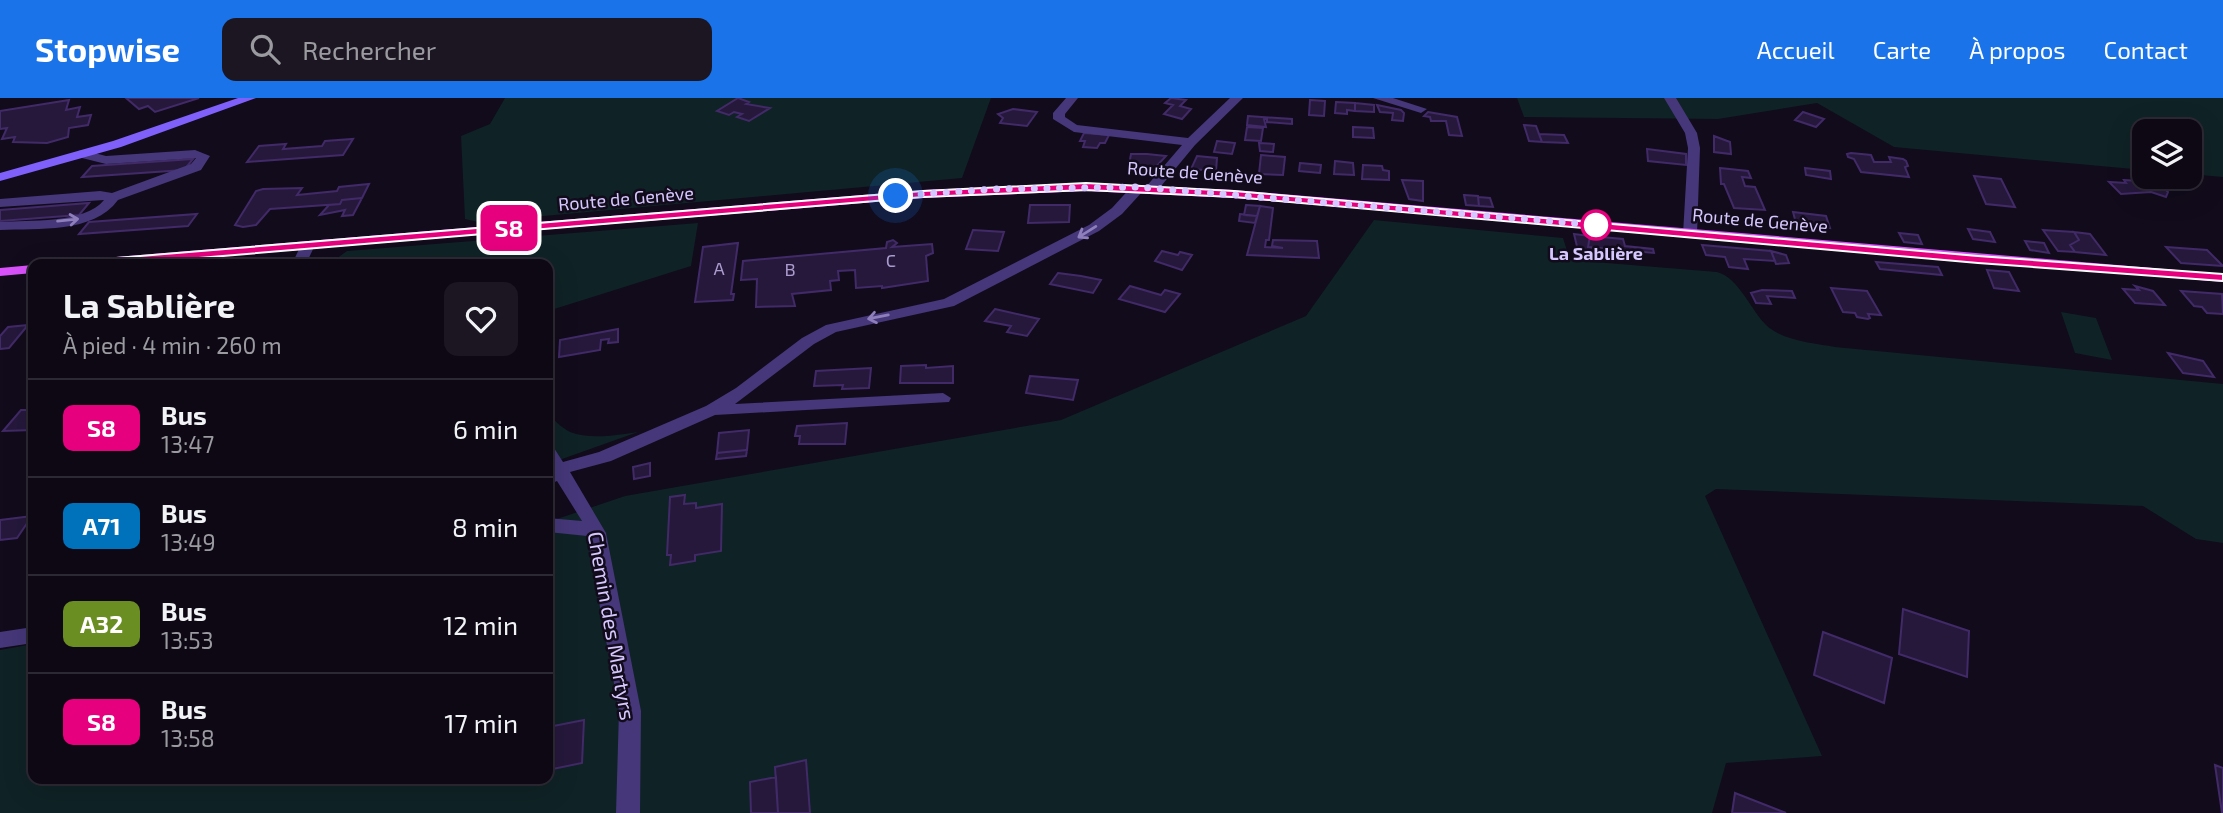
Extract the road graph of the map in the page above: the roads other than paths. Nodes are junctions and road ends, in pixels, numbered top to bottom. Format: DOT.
graph roads {
  1 [pos="250,98"];
  2 [pos="1072,98"];
  3 [pos="1237,98"];
  4 [pos="1378,98"];
  5 [pos="1670,98"];
  6 [pos="1421,109"];
  7 [pos="1191,142"];
  8 [pos="83,154"];
  9 [pos="0,177"];
  10 [pos="1145,188"];
  11 [pos="113,197"];
  12 [pos="0,203"];
  13 [pos="0,226"];
  14 [pos="1690,234"];
  15 [pos="308,245"];
  16 [pos="140,259"];
  17 [pos="301,259"];
  18 [pos="28,269"];
  19 [pos="0,272"];
  20 [pos="2223,278"];
  21 [pos="943,398"];
  22 [pos="712,410"];
  23 [pos="554,474"];
  24 [pos="553,525"];
  25 [pos="597,533"];
  26 [pos="28,636"];
  27 [pos="0,640"];
  28 [pos="628,813"];
  1 -- 8 [label="street"];
  2 -- 7 [label="street"];
  3 -- 7 [label="street"];
  4 -- 6 [label="street"];
  5 -- 14 [label="street"];
  7 -- 10 [label="street"];
  8 -- 9 [label="street"];
  8 -- 11 [label="street"];
  10 -- 14 [label="main road, Route de Genève"];
  10 -- 15 [label="main road, Route de Genève"];
  10 -- 22 [label="street, one-way"];
  11 -- 12 [label="street"];
  13 -- 11 [label="street, one-way"];
  14 -- 20 [label="main road, Route de Genève"];
  15 -- 16 [label="main road, Route de Genève"];
  15 -- 17 [label="street"];
  18 -- 19 [label="main road"];
  21 -- 22 [label="street"];
  22 -- 23 [label="street"];
  23 -- 25 [label="street, Chemin des Martyrs"];
  24 -- 25 [label="street"];
  25 -- 28 [label="street, Chemin des Martyrs"];
  26 -- 27 [label="street"];
}
